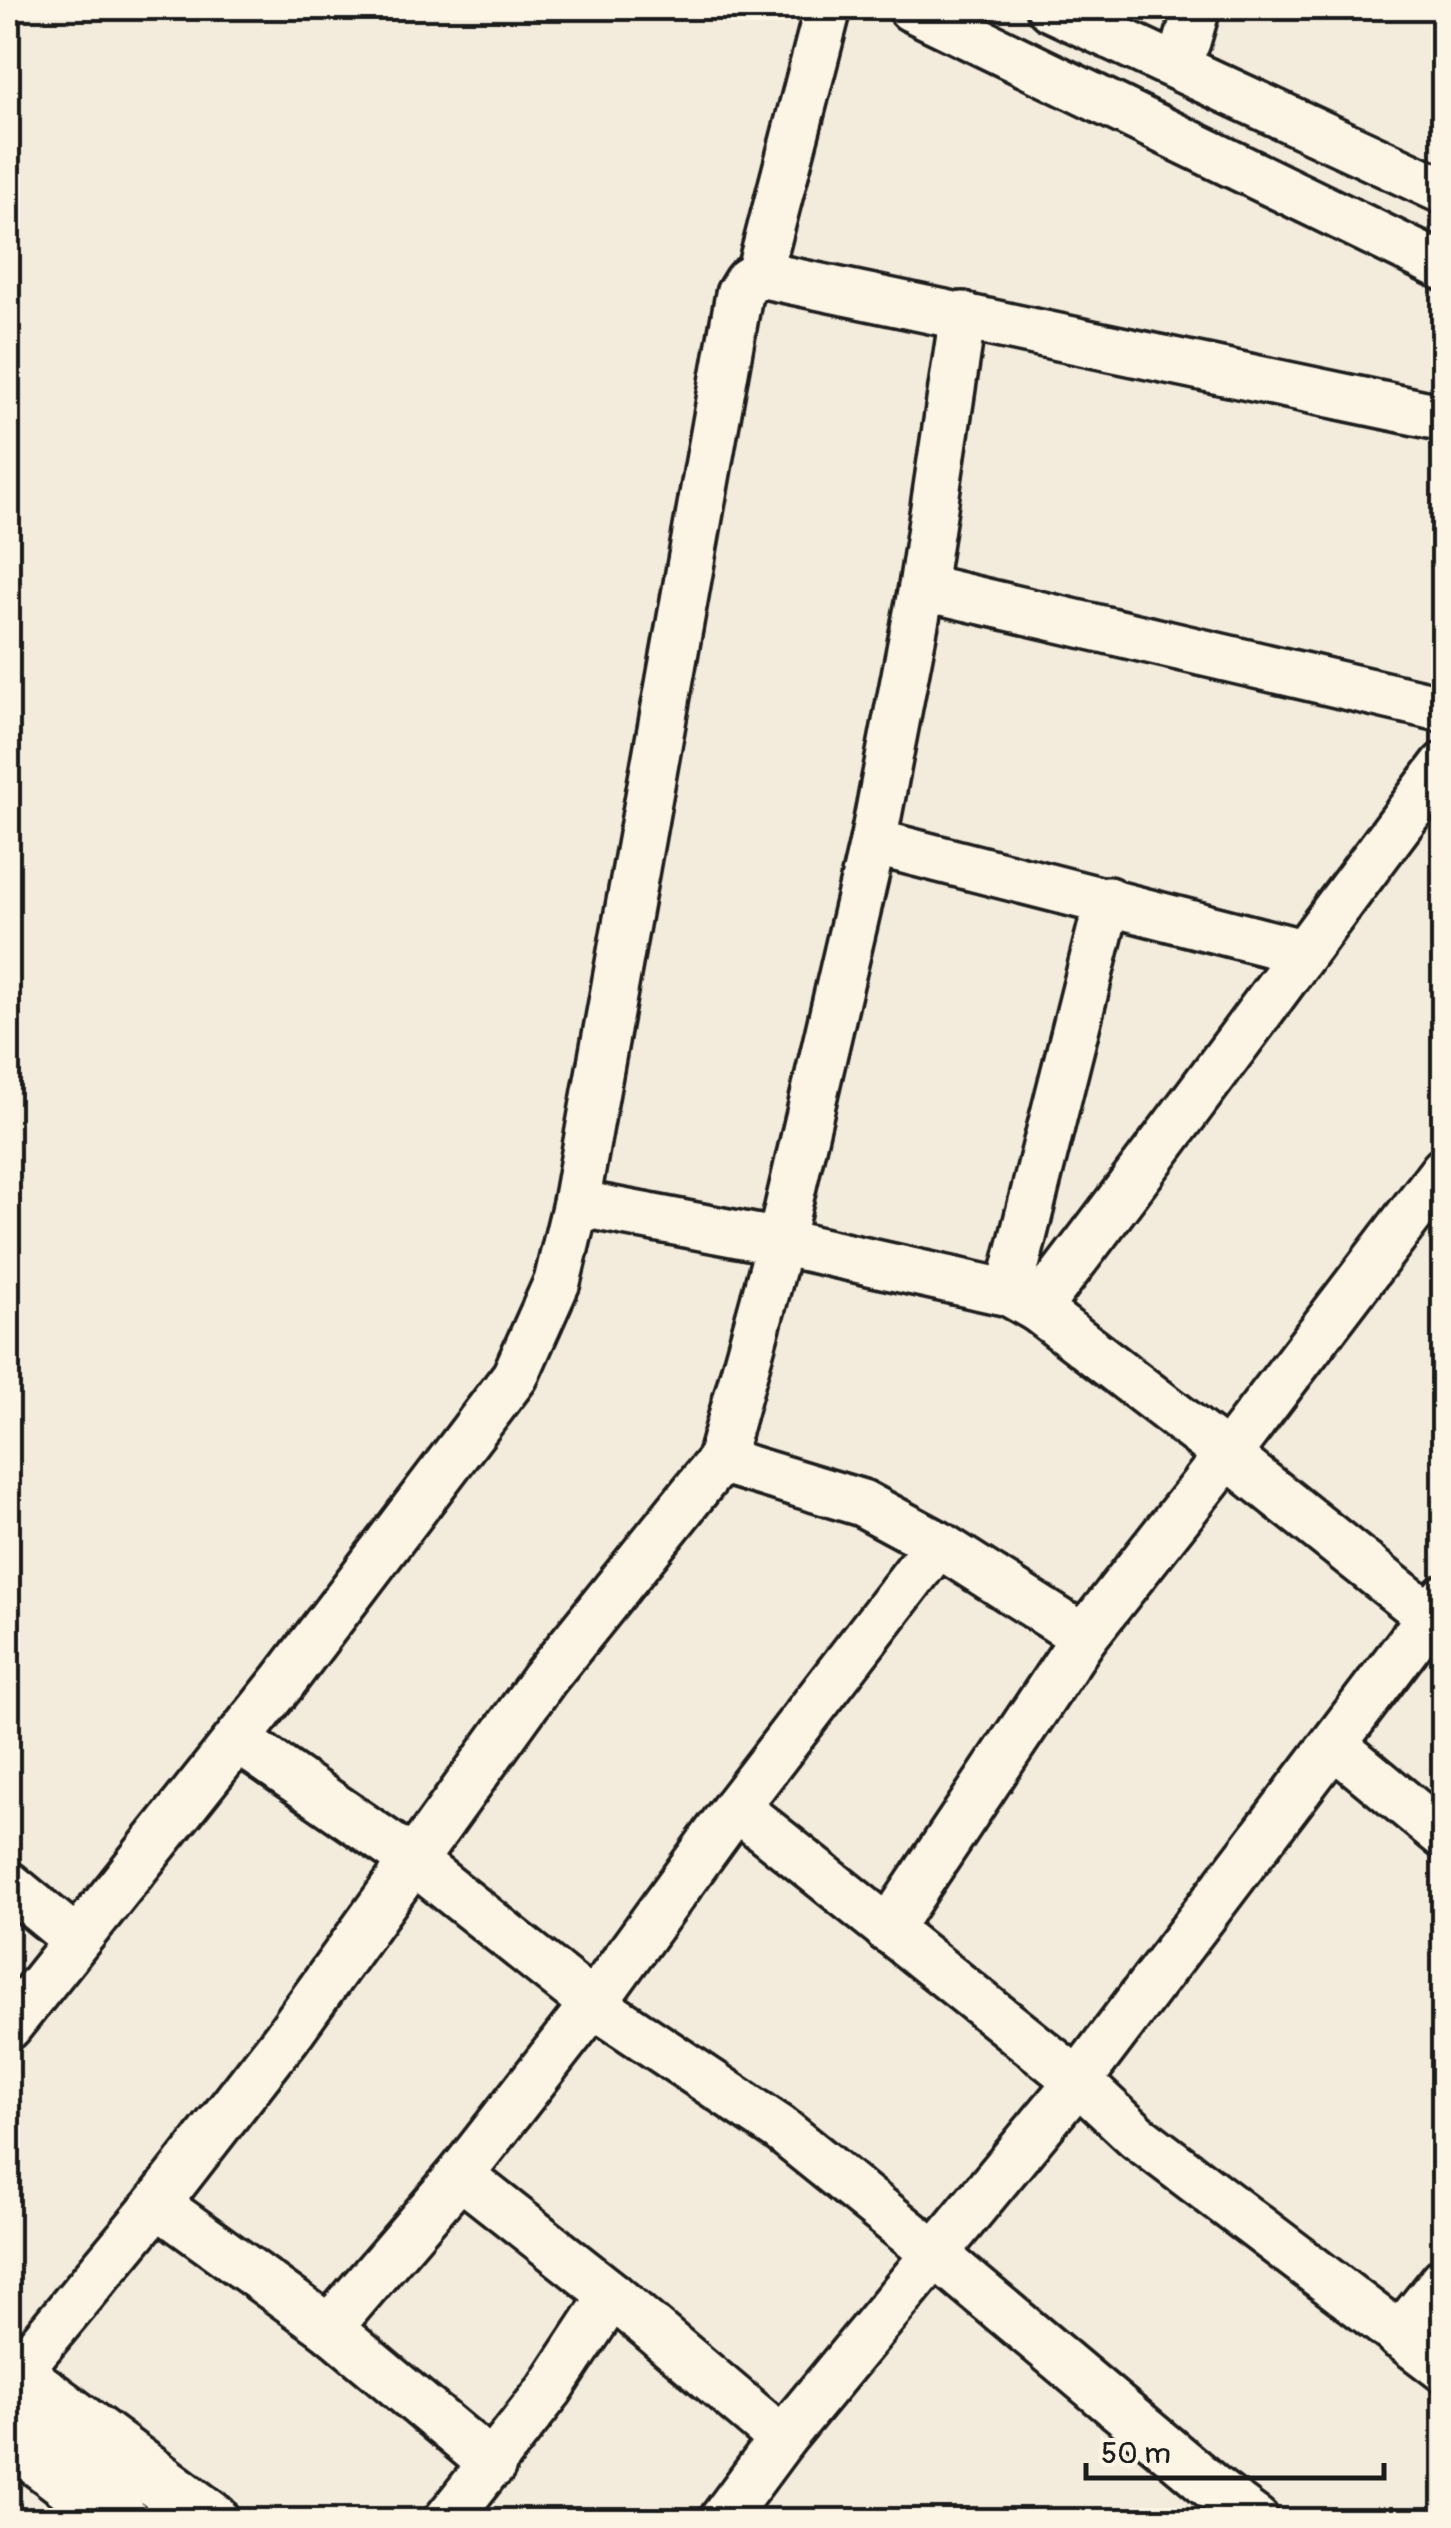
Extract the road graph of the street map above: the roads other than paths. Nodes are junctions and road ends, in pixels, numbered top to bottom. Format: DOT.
graph roads {
  1 [pos="828,8"];
  2 [pos="911,8"];
  3 [pos="1050,8"];
  4 [pos="1444,191"];
  5 [pos="1444,268"];
  6 [pos="758,274"];
  7 [pos="964,315"];
  8 [pos="1444,418"];
  9 [pos="922,587"];
  10 [pos="1444,709"];
  11 [pos="1444,765"];
  12 [pos="873,842"];
  13 [pos="1108,900"];
  14 [pos="1302,952"];
  15 [pos="1444,1170"];
  16 [pos="576,1203"];
  17 [pos="780,1242"];
  18 [pos="1023,1301"];
  19 [pos="1227,1455"];
  20 [pos="720,1460"];
  21 [pos="938,1544"];
  22 [pos="1439,1614"];
  23 [pos="1084,1637"];
  24 [pos="238,1740"];
  25 [pos="1334,1745"];
  26 [pos="736,1807"];
  27 [pos="1444,1836"];
  28 [pos="412,1860"];
  29 [pos="8,1884"];
  30 [pos="888,1930"];
  31 [pos="76,1940"];
  32 [pos="593,2004"];
  33 [pos="8,2027"];
  34 [pos="1078,2081"];
  35 [pos="460,2175"];
  36 [pos="157,2204"];
  37 [pos="935,2254"];
  38 [pos="1444,2280"];
  39 [pos="612,2295"];
  40 [pos="329,2328"];
  41 [pos="1400,2336"];
  42 [pos="1444,2369"];
  43 [pos="12,2372"];
  44 [pos="8,2435"];
  45 [pos="782,2439"];
  46 [pos="493,2465"];
  47 [pos="120,2520"];
  48 [pos="211,2520"];
  49 [pos="447,2520"];
  50 [pos="722,2520"];
  51 [pos="1256,2520"];
  1 -- 6 [label="street"];
  2 -- 5 [label="street"];
  3 -- 4 [label="street"];
  6 -- 7 [label="street"];
  6 -- 16 [label="street"];
  7 -- 8 [label="street"];
  7 -- 9 [label="street"];
  9 -- 10 [label="street"];
  9 -- 12 [label="street"];
  11 -- 14 [label="street"];
  12 -- 13 [label="street"];
  12 -- 17 [label="street"];
  13 -- 14 [label="street"];
  13 -- 18 [label="street"];
  14 -- 18 [label="street"];
  15 -- 19 [label="street"];
  16 -- 17 [label="street"];
  16 -- 24 [label="street"];
  17 -- 18 [label="street"];
  17 -- 20 [label="street"];
  18 -- 19 [label="street"];
  19 -- 22 [label="street"];
  19 -- 23 [label="street"];
  20 -- 21 [label="street"];
  20 -- 28 [label="street"];
  21 -- 23 [label="street"];
  21 -- 26 [label="street"];
  22 -- 25 [label="street"];
  23 -- 30 [label="street"];
  24 -- 28 [label="street"];
  24 -- 31 [label="street"];
  25 -- 27 [label="street"];
  25 -- 34 [label="street"];
  26 -- 30 [label="street"];
  26 -- 32 [label="street"];
  28 -- 32 [label="street"];
  28 -- 36 [label="street"];
  29 -- 31 [label="street"];
  30 -- 34 [label="street"];
  31 -- 33 [label="street"];
  32 -- 35 [label="street"];
  32 -- 37 [label="street"];
  34 -- 37 [label="street"];
  34 -- 41 [label="street"];
  35 -- 39 [label="street"];
  35 -- 40 [label="street"];
  36 -- 40 [label="street"];
  36 -- 43 [label="street"];
  37 -- 45 [label="street"];
  37 -- 51 [label="street"];
  38 -- 41 [label="street"];
  39 -- 45 [label="street"];
  39 -- 46 [label="street"];
  40 -- 46 [label="street"];
  41 -- 42 [label="street"];
  43 -- 48 [label="main road"];
  44 -- 47 [label="main road"];
  45 -- 50 [label="street"];
  46 -- 49 [label="street"];
}
